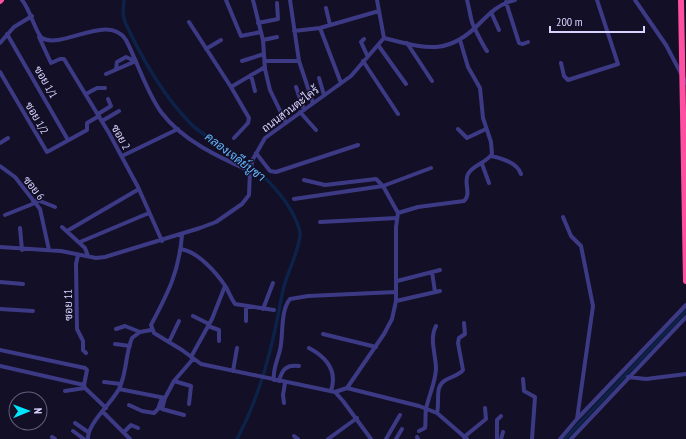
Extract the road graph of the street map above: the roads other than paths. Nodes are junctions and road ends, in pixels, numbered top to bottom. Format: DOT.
graph roads {
  1 [pos="22,0"];
  2 [pos="226,0"];
  3 [pos="253,0"];
  4 [pos="290,0"];
  5 [pos="377,0"];
  6 [pos="467,0"];
  7 [pos="514,0"];
  8 [pos="597,0"];
  9 [pos="635,0"];
  10 [pos="681,0"];
  11 [pos="506,1"];
  12 [pos="278,3"];
  13 [pos="326,8"];
  14 [pos="379,11"];
  15 [pos="491,12"];
  16 [pos="32,16"];
  17 [pos="189,22"];
  18 [pos="258,23"];
  19 [pos="330,25"];
  20 [pos="320,28"];
  21 [pos="475,28"];
  22 [pos="499,30"];
  23 [pos="294,31"];
  24 [pos="261,32"];
  25 [pos="7,34"];
  26 [pos="39,36"];
  27 [pos="277,37"];
  28 [pos="384,38"];
  29 [pos="364,39"];
  30 [pos="221,40"];
  31 [pos="263,40"];
  32 [pos="460,40"];
  33 [pos="528,42"];
  34 [pos="407,43"];
  35 [pos="0,44"];
  36 [pos="378,45"];
  37 [pos="206,49"];
  38 [pos="131,50"];
  39 [pos="487,51"];
  40 [pos="264,54"];
  41 [pos="367,55"];
  42 [pos="126,57"];
  43 [pos="242,60"];
  44 [pos="136,61"];
  45 [pos="265,61"];
  46 [pos="299,61"];
  47 [pos="363,61"];
  48 [pos="561,62"];
  49 [pos="265,67"];
  50 [pos="116,70"];
  51 [pos="0,72"];
  52 [pos="106,74"];
  53 [pos="251,75"];
  54 [pos="319,78"];
  55 [pos="432,81"];
  56 [pos="341,83"];
  57 [pos="686,83"];
  58 [pos="406,84"];
  59 [pos="231,87"];
  60 [pos="296,87"];
  61 [pos="106,88"];
  62 [pos="255,91"];
  63 [pos="86,94"];
  64 [pos="324,95"];
  65 [pos="108,99"];
  66 [pos="313,103"];
  67 [pos="119,111"];
  68 [pos="302,111"];
  69 [pos="398,114"];
  70 [pos="99,115"];
  71 [pos="102,121"];
  72 [pos="286,123"];
  73 [pos="178,129"];
  74 [pos="458,129"];
  75 [pos="486,129"];
  76 [pos="316,130"];
  77 [pos="8,138"];
  78 [pos="234,138"];
  79 [pos="68,140"];
  80 [pos="0,143"];
  81 [pos="358,145"];
  82 [pos="256,153"];
  83 [pos="122,156"];
  84 [pos="491,156"];
  85 [pos="482,164"];
  86 [pos="0,166"];
  87 [pos="431,168"];
  88 [pos="250,169"];
  89 [pos="520,174"];
  90 [pos="304,180"];
  91 [pos="350,182"];
  92 [pos="489,183"];
  93 [pos="383,186"];
  94 [pos="139,189"];
  95 [pos="350,191"];
  96 [pos="294,199"];
  97 [pos="34,202"];
  98 [pos="55,207"];
  99 [pos="149,213"];
  100 [pos="398,213"];
  101 [pos="5,215"];
  102 [pos="563,217"];
  103 [pos="397,218"];
  104 [pos="320,222"];
  105 [pos="62,227"];
  106 [pos="20,228"];
  107 [pos="66,231"];
  108 [pos="182,235"];
  109 [pos="162,241"];
  110 [pos="80,242"];
  111 [pos="0,247"];
  112 [pos="181,248"];
  113 [pos="22,250"];
  114 [pos="49,250"];
  115 [pos="78,255"];
  116 [pos="88,256"];
  117 [pos="440,270"];
  118 [pos="432,272"];
  119 [pos="397,281"];
  120 [pos="686,281"];
  121 [pos="0,282"];
  122 [pos="273,283"];
  123 [pos="23,284"];
  124 [pos="225,286"];
  125 [pos="396,292"];
  126 [pos="396,301"];
  127 [pos="686,305"];
  128 [pos="246,306"];
  129 [pos="0,309"];
  130 [pos="263,309"];
  131 [pos="274,310"];
  132 [pos="33,311"];
  133 [pos="193,316"];
  134 [pos="686,317"];
  135 [pos="246,320"];
  136 [pos="179,322"];
  137 [pos="464,323"];
  138 [pos="208,325"];
  139 [pos="436,326"];
  140 [pos="116,329"];
  141 [pos="151,330"];
  142 [pos="140,332"];
  143 [pos="323,334"];
  144 [pos="219,341"];
  145 [pos="169,342"];
  146 [pos="115,344"];
  147 [pos="130,346"];
  148 [pos="376,347"];
  149 [pos="237,348"];
  150 [pos="309,348"];
  151 [pos="0,350"];
  152 [pos="86,353"];
  153 [pos="192,358"];
  154 [pos="0,366"];
  155 [pos="299,366"];
  156 [pos="233,371"];
  157 [pos="686,374"];
  158 [pos="628,377"];
  159 [pos="274,380"];
  160 [pos="523,380"];
  161 [pos="174,381"];
  162 [pos="104,382"];
  163 [pos="279,382"];
  164 [pos="285,383"];
  165 [pos="121,384"];
  166 [pos="84,386"];
  167 [pos="348,388"];
  168 [pos="119,389"];
  169 [pos="65,391"];
  170 [pos="333,392"];
  171 [pos="164,398"];
  172 [pos="284,403"];
  173 [pos="189,404"];
  174 [pos="129,405"];
  175 [pos="426,408"];
  176 [pos="485,408"];
  177 [pos="105,410"];
  178 [pos="437,413"];
  179 [pos="400,415"];
  180 [pos="184,416"];
  181 [pos="501,416"];
  182 [pos="357,418"];
  183 [pos="76,423"];
  184 [pos="577,425"];
  185 [pos="138,428"];
  186 [pos="402,429"];
  187 [pos="72,431"];
  188 [pos="419,431"];
  189 [pos="88,432"];
  190 [pos="124,432"];
  191 [pos="503,432"];
  192 [pos="294,436"];
  193 [pos="466,438"];
  194 [pos="84,439"];
  195 [pos="88,439"];
  196 [pos="130,439"];
  197 [pos="298,439"];
  198 [pos="328,439"];
  199 [pos="371,439"];
  200 [pos="386,439"];
  201 [pos="396,439"];
  202 [pos="497,439"];
  203 [pos="501,439"];
  204 [pos="532,439"];
  205 [pos="560,439"];
  206 [pos="571,439"];
  1 -- 16 [label="street"];
  2 -- 24 [label="street"];
  3 -- 18 [label="street"];
  4 -- 23 [label="street"];
  5 -- 14 [label="street"];
  6 -- 21 [label="street"];
  7 -- 11 [label="street"];
  8 -- 48 [label="street"];
  9 -- 57 [label="street"];
  10 -- 120 [label="highway, bridge"];
  11 -- 15 [label="street"];
  11 -- 33 [label="street"];
  12 -- 18 [label="street"];
  13 -- 19 [label="street"];
  14 -- 19 [label="street"];
  14 -- 28 [label="street"];
  15 -- 21 [label="street"];
  15 -- 22 [label="street"];
  16 -- 25 [label="street"];
  16 -- 26 [label="street"];
  17 -- 37 [label="street"];
  18 -- 24 [label="street"];
  19 -- 20 [label="street"];
  20 -- 23 [label="street"];
  20 -- 56 [label="street"];
  21 -- 32 [label="street"];
  21 -- 39 [label="street"];
  23 -- 46 [label="street"];
  24 -- 31 [label="street"];
  25 -- 35 [label="street"];
  25 -- 79 [label="street, ซอย 1/1"];
  26 -- 38 [label="street"];
  26 -- 63 [label="street, ซอย 2"];
  27 -- 31 [label="street"];
  28 -- 34 [label="street"];
  28 -- 36 [label="street, ถนนสวนตะไคร้"];
  29 -- 41 [label="street"];
  30 -- 37 [label="street"];
  31 -- 40 [label="street"];
  32 -- 34 [label="street"];
  32 -- 75 [label="street"];
  34 -- 55 [label="street"];
  36 -- 41 [label="street, ถนนสวนตะไคร้"];
  36 -- 58 [label="street"];
  37 -- 59 [label="street"];
  38 -- 42 [label="street"];
  38 -- 44 [label="street"];
  40 -- 43 [label="street"];
  40 -- 45 [label="street"];
  41 -- 47 [label="street, ถนนสวนตะไคร้"];
  42 -- 44 [label="street"];
  42 -- 50 [label="street"];
  44 -- 50 [label="street"];
  44 -- 73 [label="street"];
  45 -- 46 [label="street"];
  45 -- 49 [label="street"];
  46 -- 66 [label="street"];
  47 -- 56 [label="street, ถนนสวนตะไคร้"];
  47 -- 69 [label="street"];
  49 -- 53 [label="street"];
  49 -- 72 [label="street"];
  50 -- 52 [label="street"];
  51 -- 79 [label="street, ซอย 1/2"];
  53 -- 59 [label="street"];
  53 -- 62 [label="street"];
  54 -- 64 [label="street"];
  56 -- 64 [label="street, ถนนสวนตะไคร้"];
  59 -- 78 [label="street"];
  60 -- 68 [label="street"];
  61 -- 63 [label="street"];
  63 -- 70 [label="street, ซอย 2"];
  64 -- 66 [label="street, ถนนสวนตะไคร้"];
  65 -- 70 [label="street"];
  66 -- 68 [label="street, ถนนสวนตะไคร้"];
  67 -- 71 [label="street"];
  68 -- 72 [label="street, ถนนสวนตะไคร้"];
  68 -- 76 [label="street"];
  70 -- 71 [label="street, ซอย 2"];
  70 -- 79 [label="street"];
  71 -- 83 [label="street, ซอย 2"];
  72 -- 82 [label="street, ถนนสวนตะไคร้"];
  73 -- 83 [label="street"];
  73 -- 88 [label="street"];
  74 -- 75 [label="street"];
  75 -- 84 [label="street"];
  77 -- 80 [label="street"];
  81 -- 82 [label="street"];
  82 -- 88 [label="street, ถนนสวนตะไคร้"];
  83 -- 94 [label="street, ซอย 2"];
  84 -- 85 [label="street"];
  84 -- 89 [label="street"];
  85 -- 92 [label="street"];
  85 -- 100 [label="street"];
  86 -- 97 [label="street, ซอย 6"];
  87 -- 93 [label="street"];
  88 -- 108 [label="street, ถนนสวนตะไคร้"];
  90 -- 91 [label="street"];
  91 -- 93 [label="street"];
  91 -- 95 [label="street"];
  93 -- 95 [label="street"];
  93 -- 100 [label="street"];
  94 -- 99 [label="street, ซอย 2"];
  94 -- 107 [label="street"];
  95 -- 96 [label="street"];
  97 -- 98 [label="street"];
  97 -- 101 [label="street"];
  97 -- 114 [label="street, ซอย 6"];
  99 -- 109 [label="street, ซอย 2"];
  99 -- 110 [label="street"];
  100 -- 103 [label="street"];
  102 -- 184 [label="street"];
  103 -- 104 [label="street"];
  103 -- 119 [label="street"];
  105 -- 107 [label="street"];
  106 -- 113 [label="street"];
  107 -- 110 [label="street"];
  108 -- 109 [label="street, ถนนสวนตะไคร้"];
  108 -- 112 [label="street"];
  109 -- 116 [label="street, ถนนสวนตะไคร้"];
  110 -- 116 [label="street"];
  111 -- 113 [label="street, ถนนสวนตะไคร้"];
  112 -- 124 [label="street"];
  112 -- 141 [label="street"];
  113 -- 114 [label="street, ถนนสวนตะไคร้"];
  114 -- 115 [label="street, ถนนสวนตะไคร้"];
  115 -- 116 [label="street, ถนนสวนตะไคร้"];
  115 -- 152 [label="street, ซอย 11"];
  117 -- 118 [label="street"];
  118 -- 119 [label="street"];
  118 -- 126 [label="street"];
  119 -- 125 [label="street"];
  121 -- 123 [label="street"];
  122 -- 130 [label="street"];
  124 -- 128 [label="street"];
  124 -- 138 [label="street"];
  125 -- 126 [label="street"];
  125 -- 159 [label="street"];
  126 -- 148 [label="street"];
  127 -- 184 [label="street"];
  128 -- 130 [label="street"];
  128 -- 135 [label="street"];
  129 -- 132 [label="street"];
  130 -- 131 [label="street"];
  133 -- 138 [label="street"];
  134 -- 158 [label="street"];
  136 -- 145 [label="street"];
  137 -- 178 [label="street"];
  138 -- 144 [label="street"];
  138 -- 153 [label="street"];
  139 -- 175 [label="street"];
  140 -- 142 [label="street"];
  141 -- 142 [label="street"];
  141 -- 145 [label="street"];
  142 -- 147 [label="street"];
  143 -- 148 [label="street"];
  145 -- 153 [label="street"];
  146 -- 147 [label="street"];
  147 -- 165 [label="street"];
  148 -- 167 [label="street"];
  149 -- 156 [label="street"];
  150 -- 170 [label="street"];
  151 -- 166 [label="street"];
  153 -- 156 [label="street"];
  153 -- 161 [label="street"];
  154 -- 166 [label="street"];
  155 -- 163 [label="street"];
  156 -- 159 [label="street"];
  157 -- 158 [label="street"];
  158 -- 184 [label="street"];
  159 -- 163 [label="street"];
  160 -- 204 [label="street"];
  161 -- 171 [label="street"];
  161 -- 173 [label="street"];
  162 -- 165 [label="street"];
  163 -- 164 [label="street"];
  164 -- 170 [label="street"];
  164 -- 172 [label="street"];
  165 -- 168 [label="street"];
  166 -- 169 [label="street"];
  166 -- 177 [label="street"];
  167 -- 170 [label="street"];
  167 -- 175 [label="street"];
  168 -- 171 [label="street"];
  168 -- 177 [label="street"];
  170 -- 182 [label="street"];
  171 -- 174 [label="street"];
  171 -- 180 [label="street"];
  175 -- 178 [label="street"];
  175 -- 188 [label="street"];
  176 -- 193 [label="street"];
  177 -- 189 [label="street"];
  177 -- 190 [label="street"];
  178 -- 193 [label="street"];
  179 -- 200 [label="street"];
  181 -- 202 [label="street"];
  182 -- 198 [label="street"];
  182 -- 199 [label="street"];
  183 -- 189 [label="street"];
  184 -- 205 [label="street"];
  184 -- 206 [label="street"];
  185 -- 190 [label="street"];
  186 -- 201 [label="street"];
  187 -- 194 [label="street"];
  189 -- 195 [label="street"];
  190 -- 196 [label="street"];
  191 -- 203 [label="street"];
  192 -- 197 [label="street"];
}
